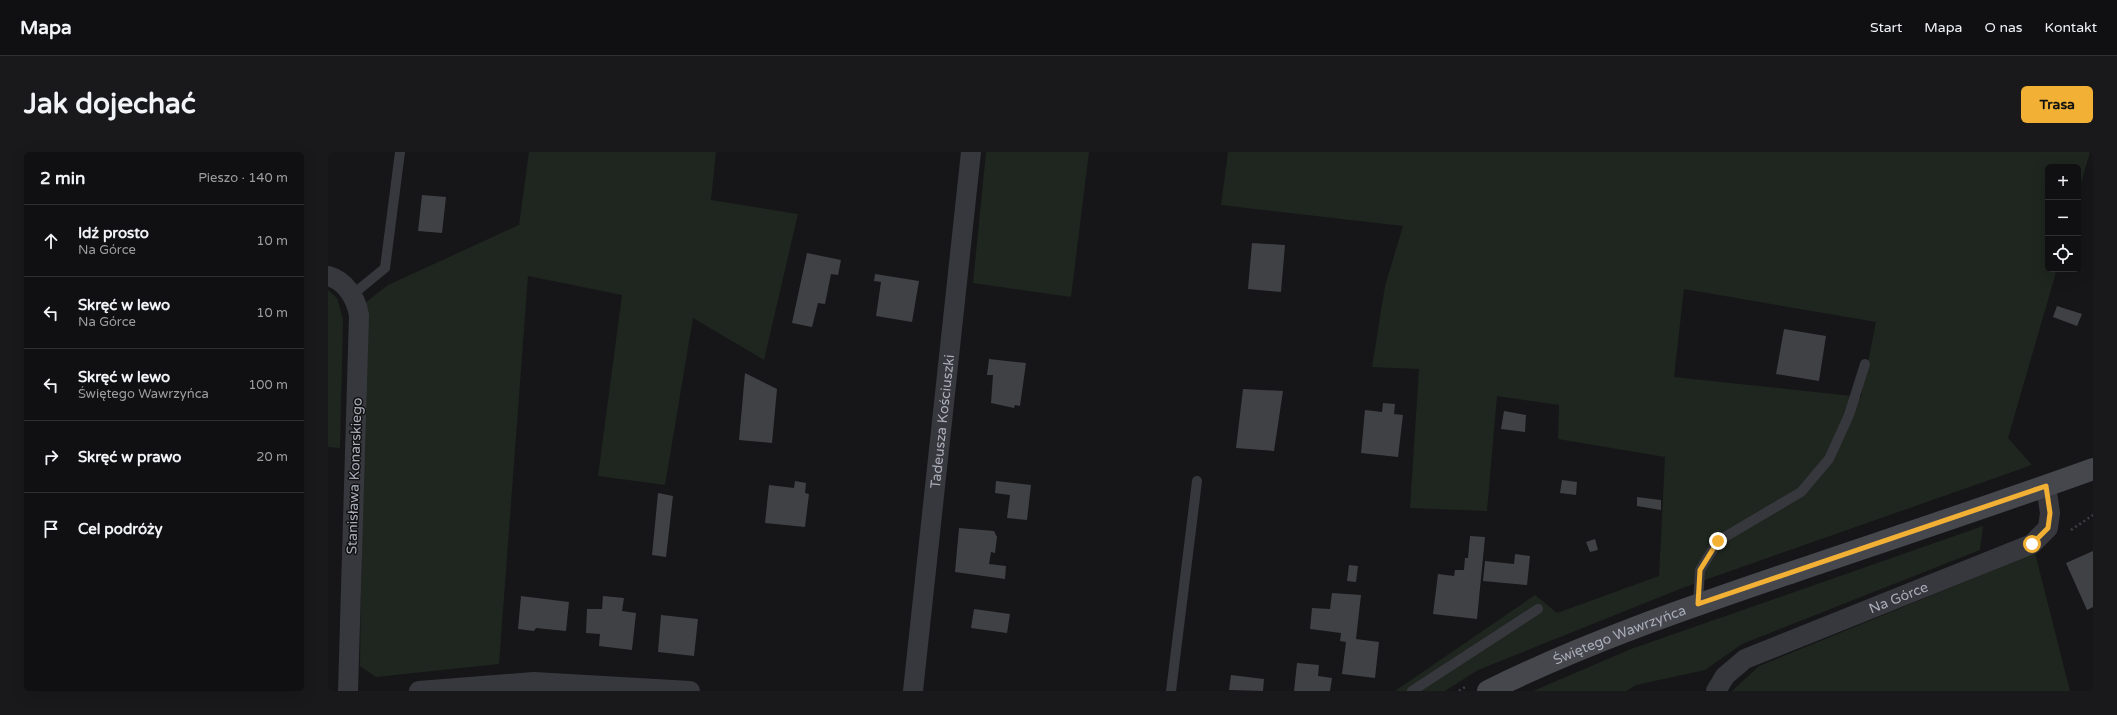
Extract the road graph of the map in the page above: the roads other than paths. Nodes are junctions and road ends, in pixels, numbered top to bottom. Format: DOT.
graph roads {
  1 [pos="400,152"];
  2 [pos="971,152"];
  3 [pos="328,276"];
  4 [pos="352,295"];
  5 [pos="1865,364"];
  6 [pos="2093,468"];
  7 [pos="1197,481"];
  8 [pos="2046,486"];
  9 [pos="1698,604"];
  10 [pos="1538,610"];
  11 [pos="348,691"];
  12 [pos="418,691"];
  13 [pos="690,691"];
  14 [pos="913,691"];
  15 [pos="1171,691"];
  16 [pos="1412,691"];
  17 [pos="1488,691"];
  18 [pos="1716,691"];
  1 -- 4 [label="lane"];
  2 -- 14 [label="street, Tadeusza Kościuszki"];
  3 -- 4 [label="street, Stanisława Konarskiego"];
  4 -- 11 [label="street, Stanisława Konarskiego"];
  5 -- 9 [label="lane"];
  6 -- 8 [label="street, Świętego Wawrzyńca"];
  7 -- 15 [label="lane"];
  8 -- 9 [label="street, Świętego Wawrzyńca"];
  8 -- 18 [label="street, Na Górce"];
  9 -- 17 [label="street, Świętego Wawrzyńca"];
  10 -- 16 [label="lane"];
  12 -- 13 [label="street"];
}
